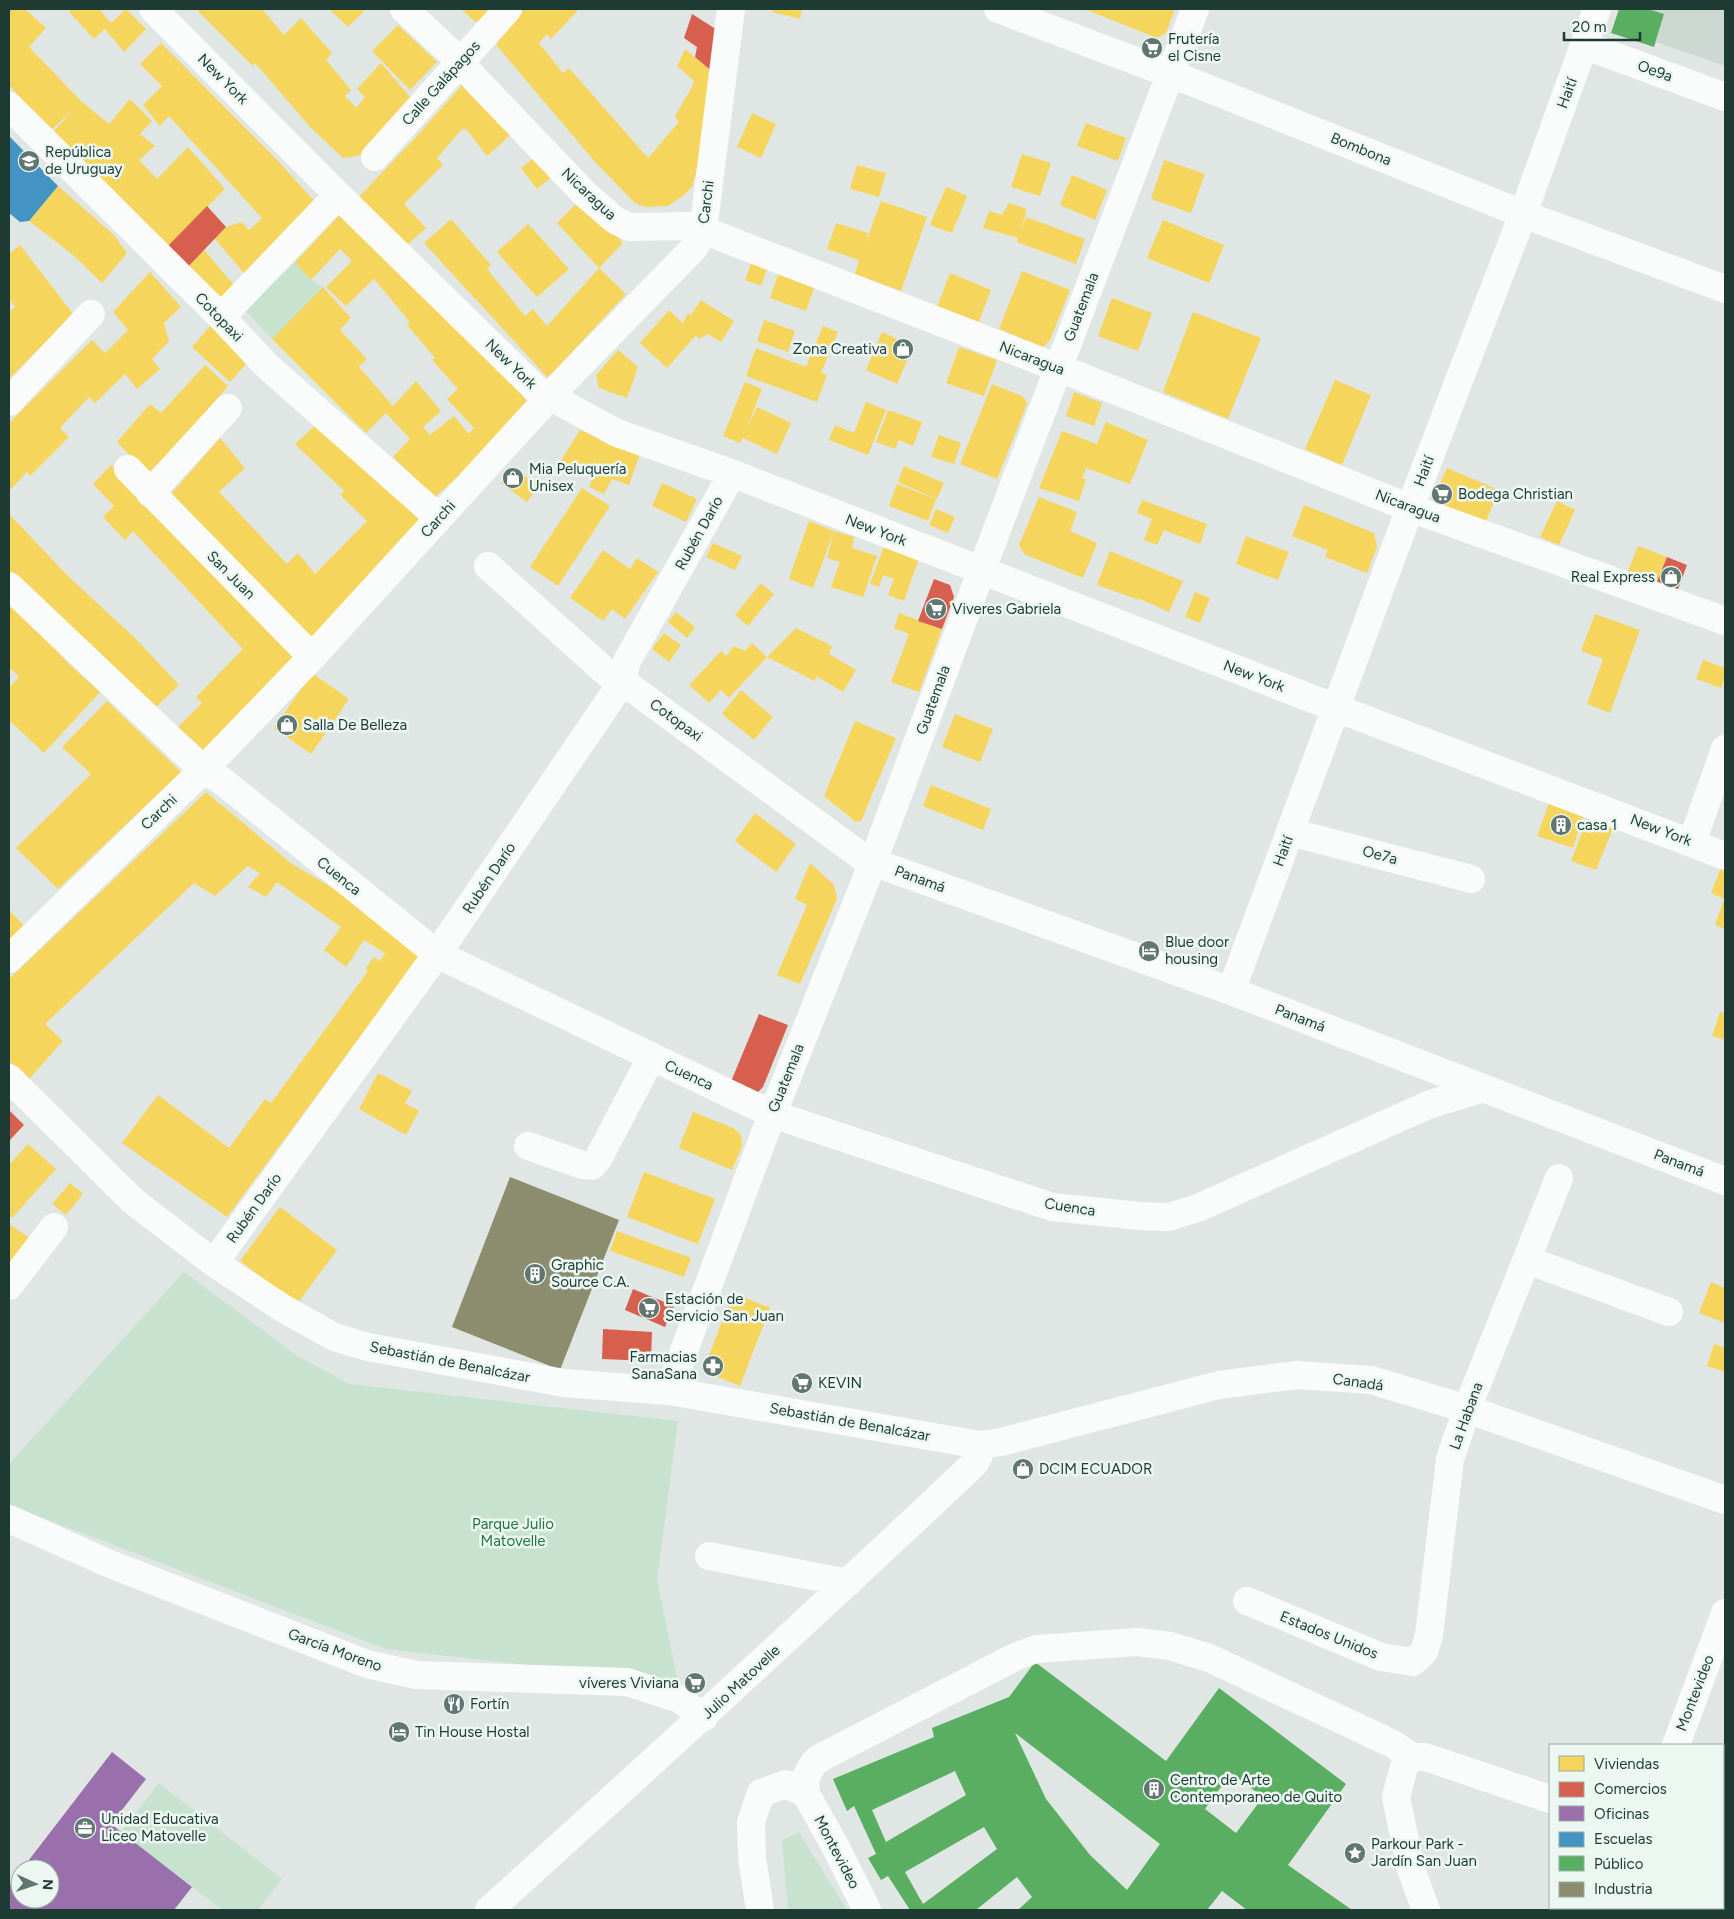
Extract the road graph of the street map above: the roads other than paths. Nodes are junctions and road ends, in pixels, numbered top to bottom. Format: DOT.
graph roads {
  1 [pos="153,9"];
  2 [pos="404,9"];
  3 [pos="508,9"];
  4 [pos="730,9"];
  5 [pos="998,9"];
  6 [pos="1195,9"];
  7 [pos="1598,9"];
  8 [pos="1584,45"];
  9 [pos="461,62"];
  10 [pos="1170,74"];
  11 [pos="1725,97"];
  12 [pos="9,106"];
  13 [pos="374,157"];
  14 [pos="338,195"];
  15 [pos="1523,214"];
  16 [pos="702,231"];
  17 [pos="1725,289"];
  18 [pos="91,314"];
  19 [pos="221,317"];
  20 [pos="1058,368"];
  21 [pos="550,396"];
  22 [pos="9,402"];
  23 [pos="228,408"];
  24 [pos="128,469"];
  25 [pos="731,473"];
  26 [pos="150,492"];
  27 [pos="1410,508"];
  28 [pos="439,518"];
  29 [pos="488,566"];
  30 [pos="981,570"];
  31 [pos="9,586"];
  32 [pos="1725,621"];
  33 [pos="312,657"];
  34 [pos="621,682"];
  35 [pos="1336,708"];
  36 [pos="1725,749"];
  37 [pos="203,770"];
  38 [pos="1290,832"];
  39 [pos="1692,842"];
  40 [pos="1725,856"];
  41 [pos="873,862"];
  42 [pos="1470,879"];
  43 [pos="437,954"];
  44 [pos="9,959"];
  45 [pos="1231,991"];
  46 [pos="651,1058"];
  47 [pos="9,1078"];
  48 [pos="1483,1088"];
  49 [pos="772,1114"];
  50 [pos="528,1146"];
  51 [pos="1559,1178"];
  52 [pos="1725,1181"];
  53 [pos="54,1227"];
  54 [pos="1527,1260"];
  55 [pos="214,1263"];
  56 [pos="9,1286"];
  57 [pos="1670,1312"];
  58 [pos="669,1391"];
  59 [pos="1467,1409"];
  60 [pos="980,1445"];
  61 [pos="1725,1500"];
  62 [pos="9,1519"];
  63 [pos="709,1556"];
  64 [pos="848,1583"];
  65 [pos="1247,1601"];
  66 [pos="1725,1613"];
  67 [pos="1413,1662"];
  68 [pos="704,1716"];
  69 [pos="1676,1744"];
  70 [pos="1412,1757"];
  71 [pos="806,1794"];
  72 [pos="1549,1799"];
  73 [pos="489,1910"];
  74 [pos="760,1910"];
  75 [pos="867,1910"];
  76 [pos="1426,1910"];
  1 -- 14 [label="street, New York"];
  2 -- 9 [label="street, Nicaragua"];
  3 -- 9 [label="street, Calle Galápagos"];
  4 -- 16 [label="street, Carchi"];
  5 -- 10 [label="street, Bombona"];
  6 -- 10 [label="street, Guatemala"];
  7 -- 8 [label="street, Haití"];
  8 -- 11 [label="street, Oe9a"];
  8 -- 15 [label="street, Haití"];
  9 -- 13 [label="street, Calle Galápagos"];
  9 -- 16 [label="street, Nicaragua"];
  10 -- 15 [label="street, Bombona"];
  10 -- 20 [label="street, Guatemala"];
  12 -- 19 [label="street, Cotopaxi"];
  14 -- 19 [label="street"];
  14 -- 21 [label="street, New York"];
  15 -- 17 [label="street, Bombona"];
  15 -- 27 [label="street, Haití"];
  16 -- 20 [label="street, Nicaragua"];
  16 -- 21 [label="street, Carchi"];
  18 -- 22 [label="street"];
  19 -- 28 [label="street, Cotopaxi"];
  20 -- 27 [label="street, Nicaragua"];
  20 -- 30 [label="street, Guatemala"];
  21 -- 25 [label="street, New York"];
  21 -- 28 [label="street, Carchi"];
  23 -- 26 [label="street"];
  24 -- 26 [label="street, San Juan"];
  25 -- 30 [label="street, New York"];
  25 -- 34 [label="street, Rubén Darío"];
  26 -- 33 [label="street, San Juan"];
  27 -- 32 [label="street, Nicaragua"];
  27 -- 35 [label="street, Haití"];
  28 -- 33 [label="street, Carchi"];
  29 -- 34 [label="street, Cotopaxi"];
  30 -- 35 [label="street, New York"];
  30 -- 41 [label="street, Guatemala"];
  31 -- 37 [label="street, Cuenca"];
  33 -- 37 [label="street, Carchi"];
  34 -- 41 [label="street, Cotopaxi"];
  34 -- 43 [label="street, Rubén Darío"];
  35 -- 38 [label="street, Haití"];
  35 -- 39 [label="street, New York"];
  36 -- 39 [label="street"];
  37 -- 43 [label="street, Cuenca"];
  37 -- 44 [label="street, Carchi"];
  38 -- 42 [label="street, Oe7a"];
  38 -- 45 [label="street, Haití"];
  39 -- 40 [label="street, New York"];
  41 -- 45 [label="street, Panamá"];
  41 -- 49 [label="street, Guatemala"];
  43 -- 46 [label="street, Cuenca"];
  43 -- 55 [label="street, Rubén Darío"];
  45 -- 48 [label="street, Panamá"];
  46 -- 49 [label="street, Cuenca"];
  46 -- 50 [label="street"];
  47 -- 55 [label="street, Sebastián de Benalcázar"];
  48 -- 49 [label="street, Cuenca"];
  48 -- 52 [label="street, Panamá"];
  49 -- 58 [label="street, Guatemala"];
  51 -- 54 [label="street, La Habana"];
  53 -- 56 [label="street"];
  54 -- 57 [label="street"];
  54 -- 59 [label="street, La Habana"];
  55 -- 58 [label="street, Sebastián de Benalcázar"];
  58 -- 60 [label="street, Sebastián de Benalcázar"];
  59 -- 60 [label="street, Canadá"];
  59 -- 61 [label="street, Canadá"];
  59 -- 67 [label="street, La Habana"];
  60 -- 64 [label="street, Julio Matovelle"];
  62 -- 68 [label="street, García Moreno"];
  63 -- 64 [label="street"];
  64 -- 68 [label="street, Julio Matovelle"];
  65 -- 67 [label="street, Estados Unidos"];
  66 -- 69 [label="street, Montevideo"];
  68 -- 73 [label="street, Julio Matovelle"];
  70 -- 71 [label="street"];
  70 -- 72 [label="street"];
  70 -- 76 [label="street"];
  71 -- 74 [label="street"];
  71 -- 75 [label="street, Montevideo"];
}
